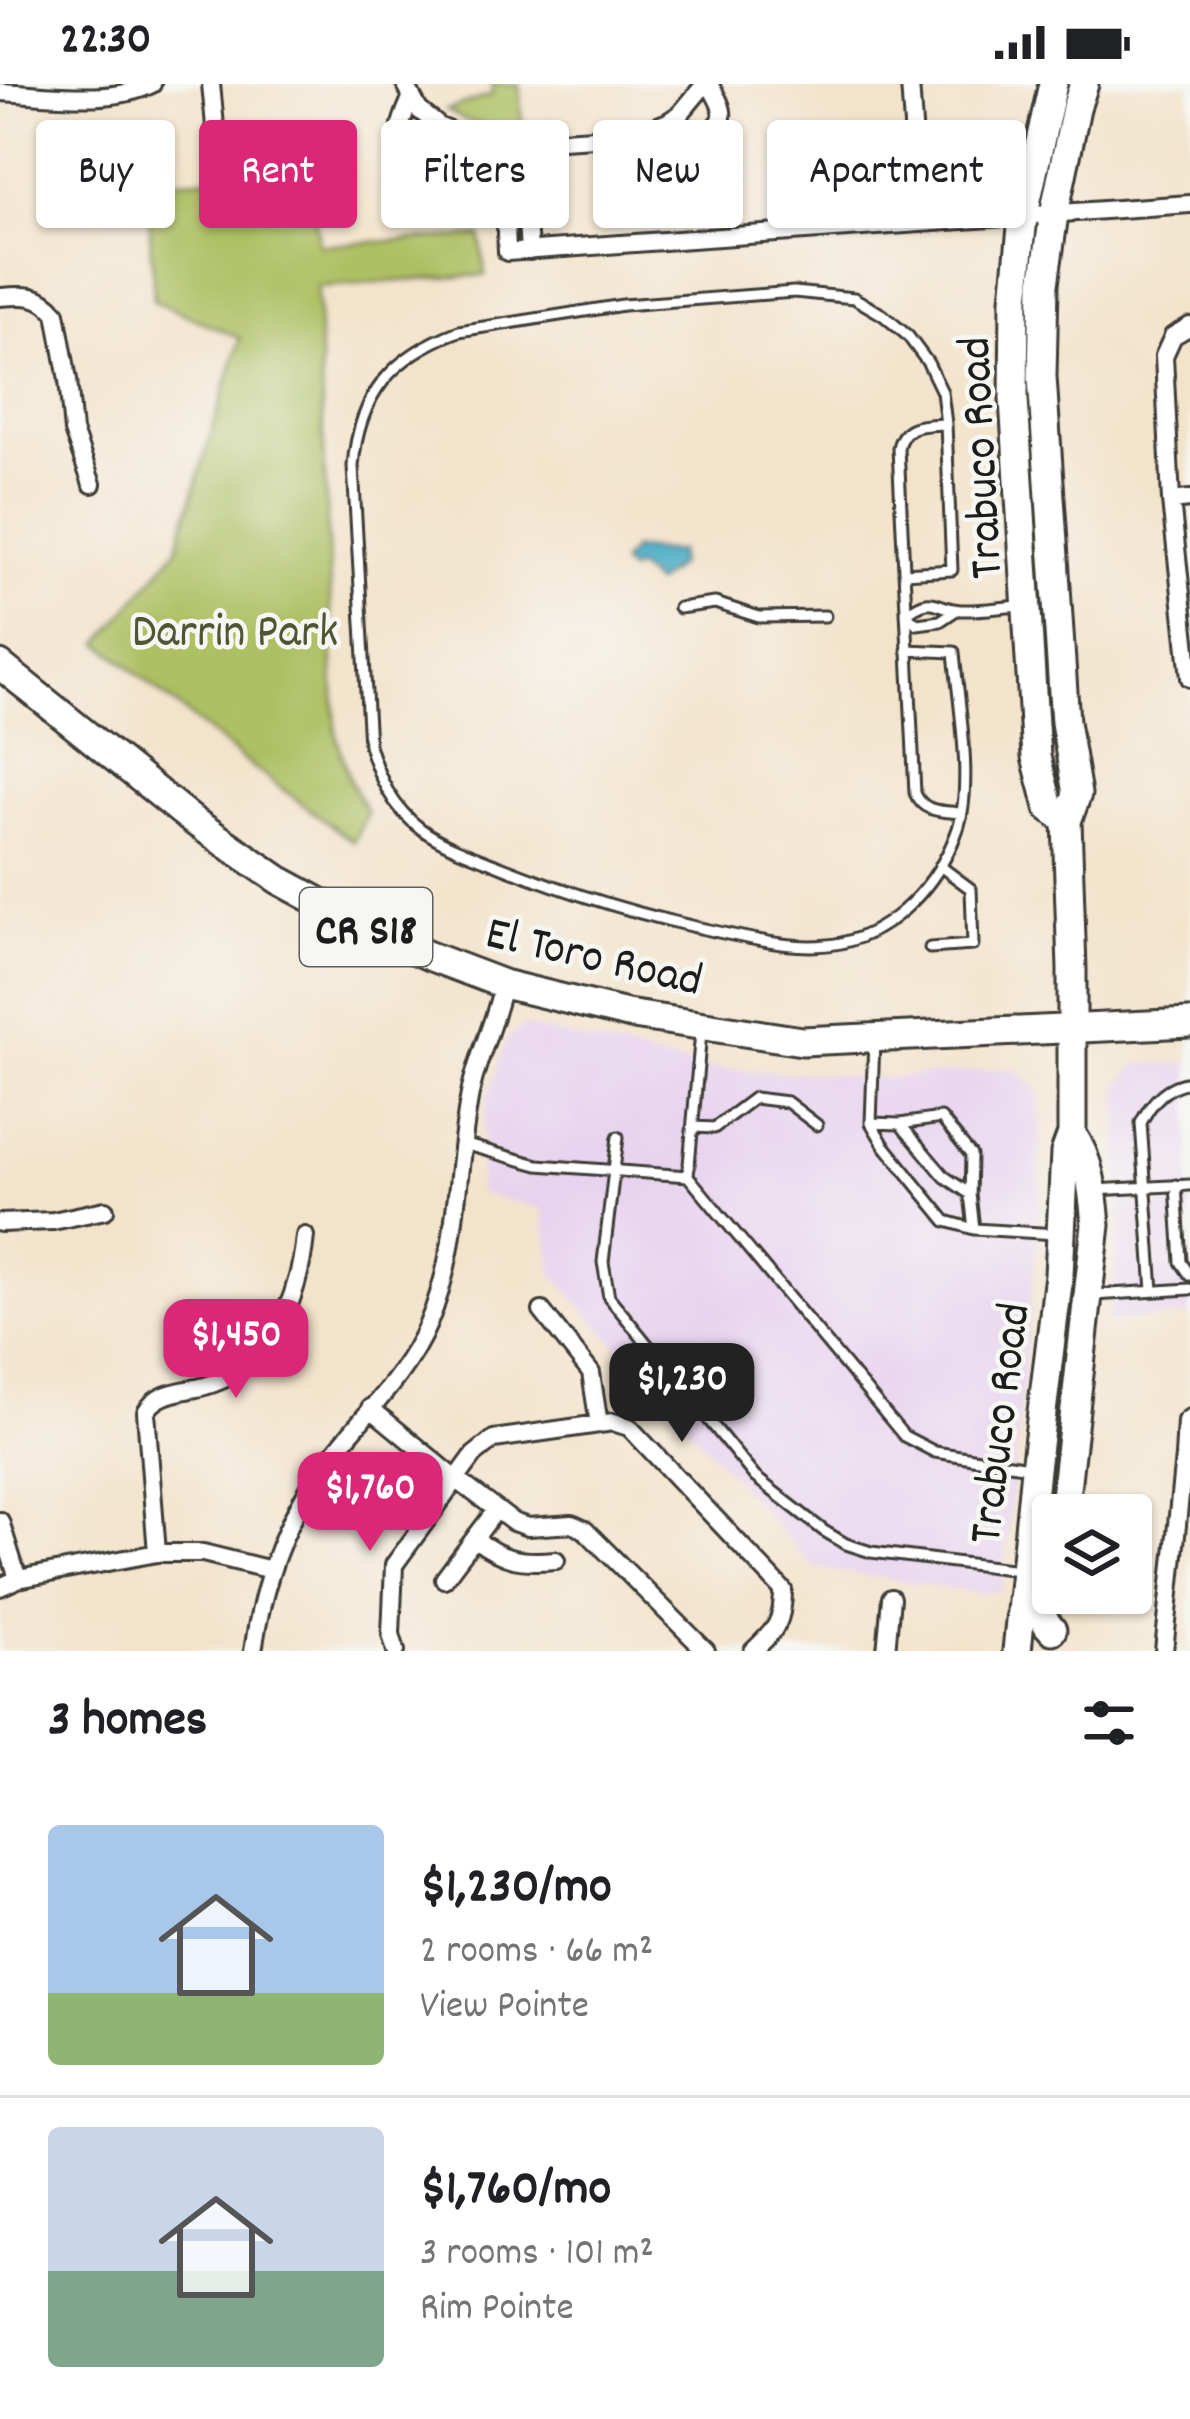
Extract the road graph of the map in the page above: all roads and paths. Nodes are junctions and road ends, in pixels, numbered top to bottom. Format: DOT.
graph roads {
  1 [pos="152,84"];
  2 [pos="212,84"];
  3 [pos="707,84"];
  4 [pos="910,84"];
  5 [pos="1053,84"];
  6 [pos="1084,84"];
  7 [pos="408,91"];
  8 [pos="0,92"];
  9 [pos="215,120"];
  10 [pos="429,120"];
  11 [pos="671,120"];
  12 [pos="720,120"];
  13 [pos="913,120"];
  14 [pos="1026,203"];
  15 [pos="1190,204"];
  16 [pos="1054,214"];
  17 [pos="1026,217"];
  18 [pos="508,228"];
  19 [pos="526,228"];
  20 [pos="848,228"];
  21 [pos="1022,228"];
  22 [pos="529,250"];
  23 [pos="0,297"];
  24 [pos="1187,327"];
  25 [pos="946,424"];
  26 [pos="92,484"];
  27 [pos="1180,500"];
  28 [pos="904,573"];
  29 [pos="1042,605"];
  30 [pos="679,608"];
  31 [pos="906,614"];
  32 [pos="825,616"];
  33 [pos="907,650"];
  34 [pos="0,665"];
  35 [pos="1190,678"];
  36 [pos="961,813"];
  37 [pos="940,866"];
  38 [pos="930,948"];
  39 [pos="503,984"];
  40 [pos="1190,1023"];
  41 [pos="702,1026"];
  42 [pos="1070,1028"];
  43 [pos="874,1036"];
  44 [pos="1190,1082"];
  45 [pos="872,1123"];
  46 [pos="900,1124"];
  47 [pos="817,1125"];
  48 [pos="694,1127"];
  49 [pos="1072,1134"];
  50 [pos="618,1137"];
  51 [pos="463,1144"];
  52 [pos="614,1171"];
  53 [pos="688,1176"];
  54 [pos="1190,1184"];
  55 [pos="1176,1185"];
  56 [pos="1146,1187"];
  57 [pos="1093,1190"];
  58 [pos="970,1198"];
  59 [pos="105,1210"];
  60 [pos="0,1223"];
  61 [pos="974,1229"];
  62 [pos="1062,1235"];
  63 [pos="305,1236"];
  64 [pos="1190,1274"];
  65 [pos="1190,1289"];
  66 [pos="1153,1291"];
  67 [pos="1089,1296"];
  68 [pos="542,1311"];
  69 [pos="370,1408"];
  70 [pos="1190,1418"];
  71 [pos="599,1424"];
  72 [pos="1035,1469"];
  73 [pos="456,1479"];
  74 [pos="1065,1494"];
  75 [pos="496,1510"];
  76 [pos="0,1521"];
  77 [pos="475,1539"];
  78 [pos="157,1553"];
  79 [pos="556,1560"];
  80 [pos="272,1570"];
  81 [pos="1025,1570"];
  82 [pos="18,1579"];
  83 [pos="444,1579"];
  84 [pos="0,1587"];
  85 [pos="891,1598"];
  86 [pos="1051,1640"];
  87 [pos="253,1651"];
  88 [pos="396,1651"];
  89 [pos="706,1651"];
  90 [pos="753,1651"];
  91 [pos="886,1651"];
  92 [pos="1017,1651"];
  93 [pos="1164,1651"];
  1 -- 8 [label="street"];
  2 -- 9 [label="street"];
  3 -- 11 [label="street"];
  3 -- 12 [label="street"];
  4 -- 13 [label="street"];
  5 -- 14 [label="main road, Trabuco Road"];
  6 -- 16 [label="main road, Trabuco Road"];
  7 -- 10 [label="street"];
  15 -- 16 [label="street"];
  16 -- 17 [label="street"];
  16 -- 29 [label="main road, Trabuco Road"];
  18 -- 22 [label="street"];
  19 -- 22 [label="street"];
  20 -- 22 [label="street"];
  21 -- 29 [label="main road, Trabuco Road"];
  23 -- 26 [label="street"];
  24 -- 27 [label="street"];
  25 -- 28 [label="lane"];
  25 -- 28 [label="lane"];
  25 -- 37 [label="lane"];
  27 -- 35 [label="street"];
  28 -- 31 [label="lane"];
  29 -- 31 [label="lane"];
  29 -- 42 [label="main road, Trabuco Road"];
  30 -- 32 [label="lane"];
  31 -- 33 [label="lane"];
  33 -- 36 [label="lane"];
  33 -- 36 [label="lane"];
  34 -- 39 [label="main road, El Toro Road / CR S18"];
  36 -- 37 [label="lane"];
  37 -- 38 [label="lane"];
  39 -- 41 [label="main road, El Toro Road / CR S18"];
  39 -- 51 [label="street"];
  40 -- 42 [label="main road, El Toro Road / CR S18"];
  41 -- 43 [label="main road, El Toro Road / CR S18"];
  41 -- 48 [label="lane"];
  42 -- 43 [label="main road, El Toro Road / CR S18"];
  42 -- 49 [label="main road, Trabuco Road"];
  43 -- 45 [label="lane"];
  44 -- 56 [label="lane"];
  45 -- 46 [label="lane"];
  45 -- 61 [label="lane"];
  46 -- 58 [label="lane"];
  46 -- 58 [label="lane"];
  47 -- 48 [label="lane"];
  48 -- 53 [label="lane"];
  49 -- 57 [label="main road, Trabuco Road"];
  49 -- 62 [label="main road, Trabuco Road"];
  50 -- 52 [label="lane"];
  51 -- 52 [label="lane"];
  51 -- 69 [label="street"];
  52 -- 53 [label="lane"];
  52 -- 81 [label="lane"];
  53 -- 72 [label="lane"];
  54 -- 55 [label="lane"];
  55 -- 56 [label="lane"];
  55 -- 64 [label="lane"];
  56 -- 57 [label="lane"];
  56 -- 66 [label="lane"];
  57 -- 67 [label="main road, Trabuco Road"];
  58 -- 61 [label="lane"];
  59 -- 60 [label="street"];
  61 -- 62 [label="lane"];
  62 -- 72 [label="main road, Trabuco Road"];
  63 -- 78 [label="street"];
  65 -- 66 [label="lane"];
  66 -- 67 [label="lane"];
  67 -- 74 [label="main road, Trabuco Road"];
  68 -- 71 [label="street"];
  69 -- 73 [label="street"];
  69 -- 80 [label="street"];
  70 -- 93 [label="street"];
  71 -- 73 [label="street"];
  71 -- 90 [label="street"];
  72 -- 81 [label="main road, Trabuco Road"];
  72 -- 86 [label="main road"];
  73 -- 75 [label="street"];
  73 -- 88 [label="street"];
  75 -- 77 [label="street"];
  75 -- 89 [label="street"];
  76 -- 82 [label="street"];
  77 -- 79 [label="street"];
  77 -- 83 [label="street"];
  78 -- 80 [label="street"];
  78 -- 82 [label="street"];
  80 -- 87 [label="street"];
  81 -- 92 [label="main road, Trabuco Road"];
  82 -- 84 [label="street"];
  85 -- 91 [label="street"];
}
